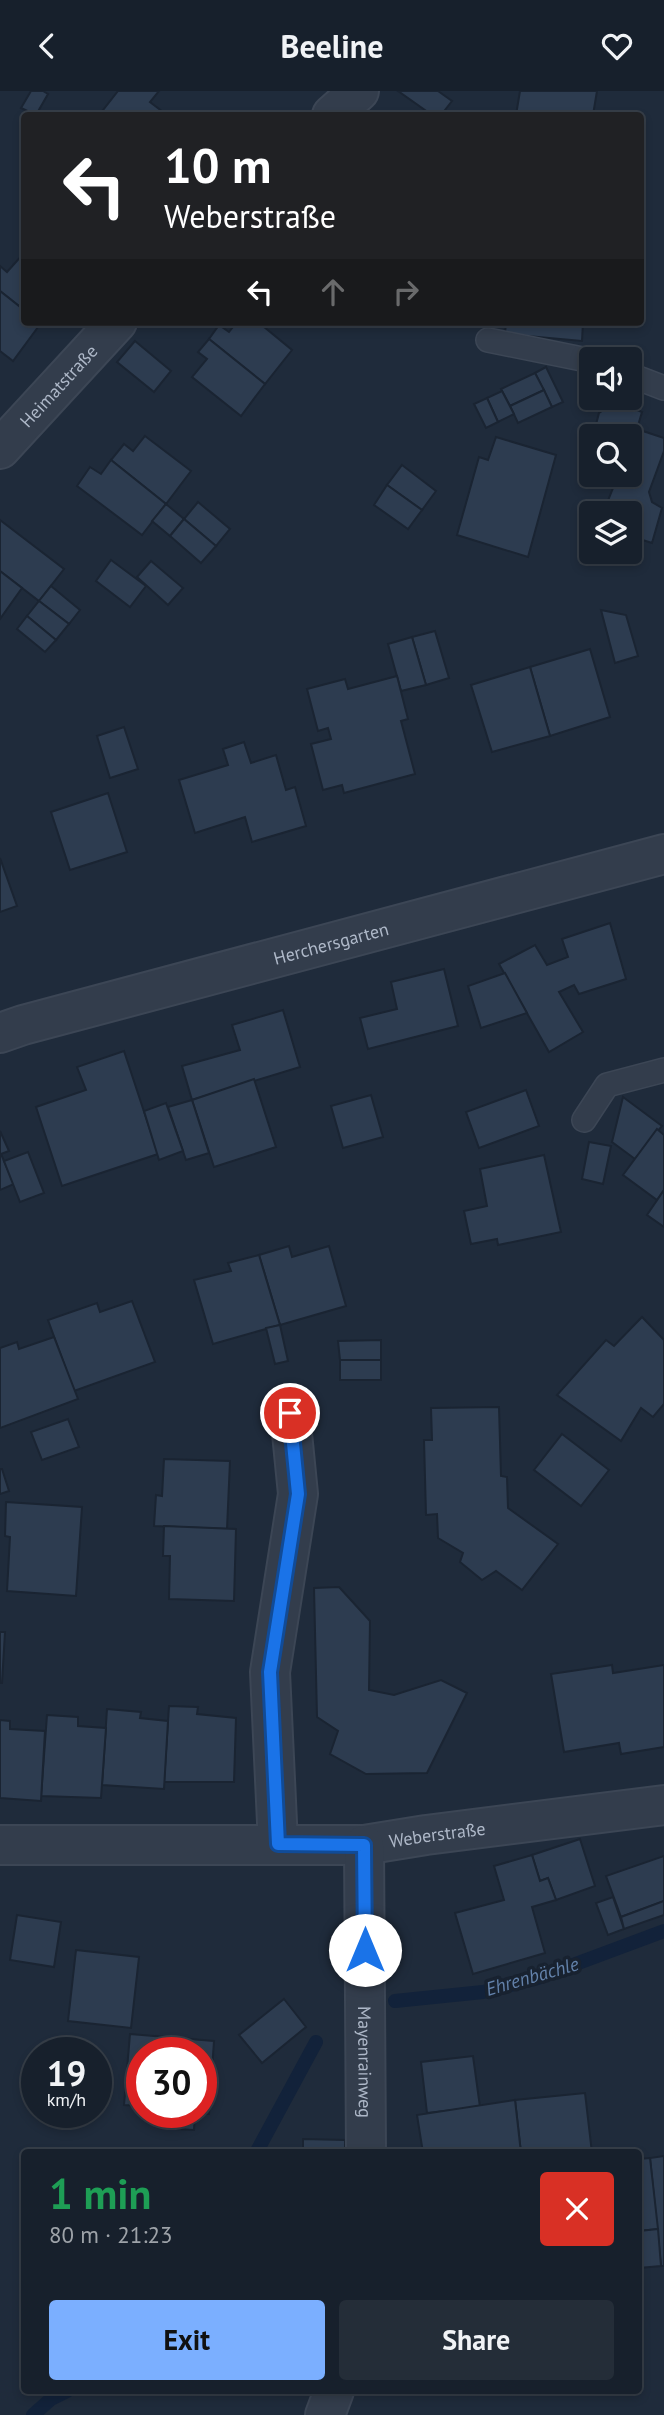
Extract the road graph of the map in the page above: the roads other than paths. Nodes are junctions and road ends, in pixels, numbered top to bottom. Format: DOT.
graph roads {
  1 [pos="359,91"];
  2 [pos="334,112"];
  3 [pos="113,326"];
  4 [pos="488,340"];
  5 [pos="579,358"];
  6 [pos="642,380"];
  7 [pos="664,388"];
  8 [pos="0,449"];
  9 [pos="664,854"];
  10 [pos="0,1033"];
  11 [pos="664,1070"];
  12 [pos="584,1120"];
  13 [pos="290,1413"];
  14 [pos="664,1805"];
  15 [pos="278,1844"];
  16 [pos="0,1845"];
  17 [pos="364,1845"];
  18 [pos="366,2149"];
  19 [pos="333,2394"];
  20 [pos="325,2415"];
  1 -- 2 [label="street"];
  3 -- 8 [label="street, Heimatstraße"];
  4 -- 5 [label="lane"];
  6 -- 7 [label="lane"];
  9 -- 10 [label="street, Herchersgarten"];
  11 -- 12 [label="lane"];
  13 -- 15 [label="street"];
  14 -- 17 [label="street, Weberstraße"];
  15 -- 16 [label="street, Weberstraße"];
  15 -- 17 [label="street, Weberstraße"];
  17 -- 18 [label="street, Mayenrainweg"];
  19 -- 20 [label="street"];
}
